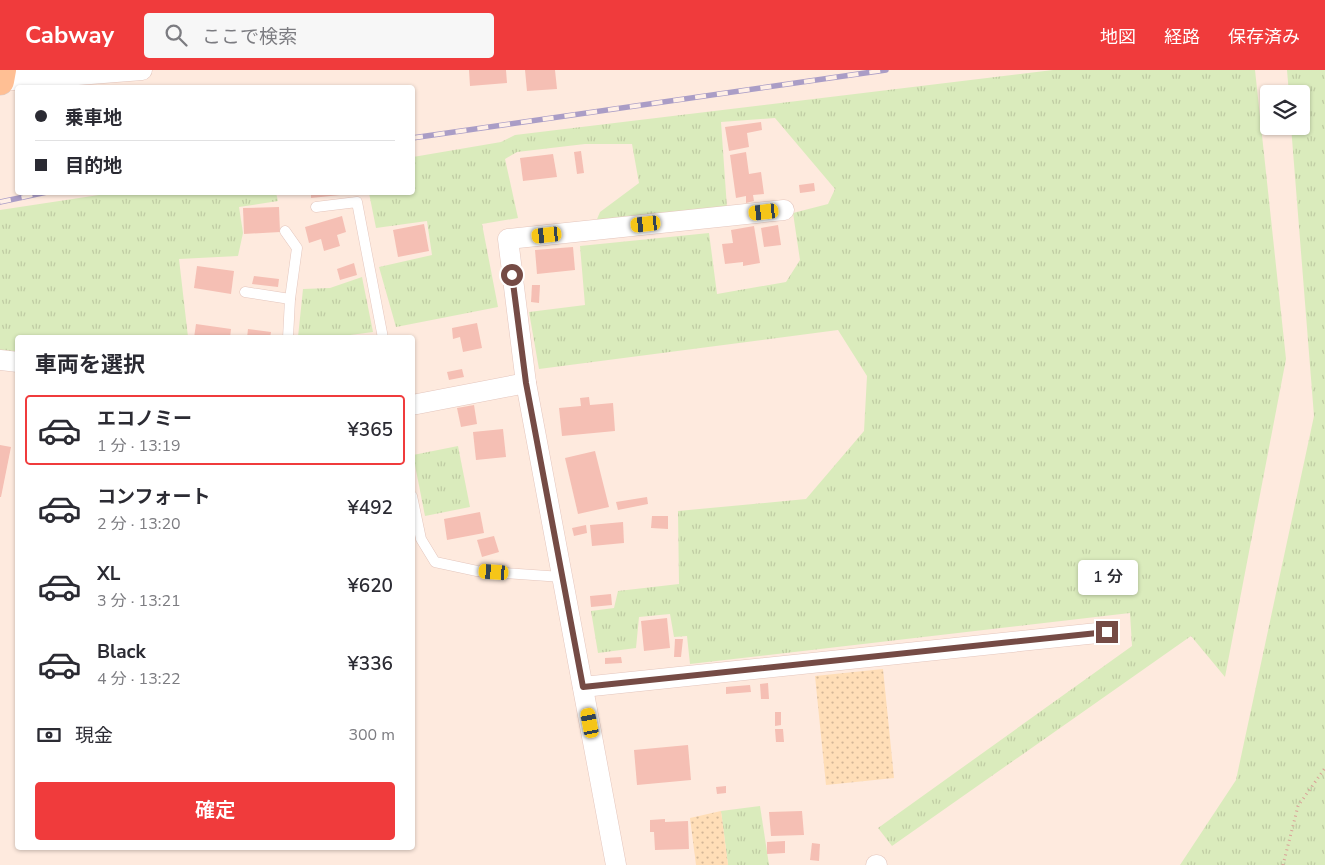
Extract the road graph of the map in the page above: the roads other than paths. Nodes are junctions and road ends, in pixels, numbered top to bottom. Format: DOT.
graph roads {
  1 [pos="2,70"];
  2 [pos="142,70"];
  3 [pos="0,81"];
  4 [pos="316,206"];
  5 [pos="784,210"];
  6 [pos="285,231"];
  7 [pos="245,292"];
  8 [pos="290,299"];
  9 [pos="288,335"];
  10 [pos="382,335"];
  11 [pos="0,360"];
  12 [pos="15,362"];
  13 [pos="526,383"];
  14 [pos="415,404"];
  15 [pos="415,510"];
  16 [pos="562,577"];
  17 [pos="1107,632"];
  18 [pos="583,687"];
  19 [pos="616,865"];
  1 -- 3 [label="main road"];
  2 -- 3 [label="street"];
  4 -- 10 [label="lane"];
  5 -- 13 [label="street"];
  6 -- 8 [label="lane"];
  7 -- 8 [label="lane"];
  8 -- 9 [label="lane"];
  11 -- 12 [label="street"];
  13 -- 14 [label="street"];
  13 -- 16 [label="street"];
  15 -- 16 [label="lane"];
  16 -- 18 [label="street"];
  17 -- 18 [label="street"];
  18 -- 19 [label="street"];
}
